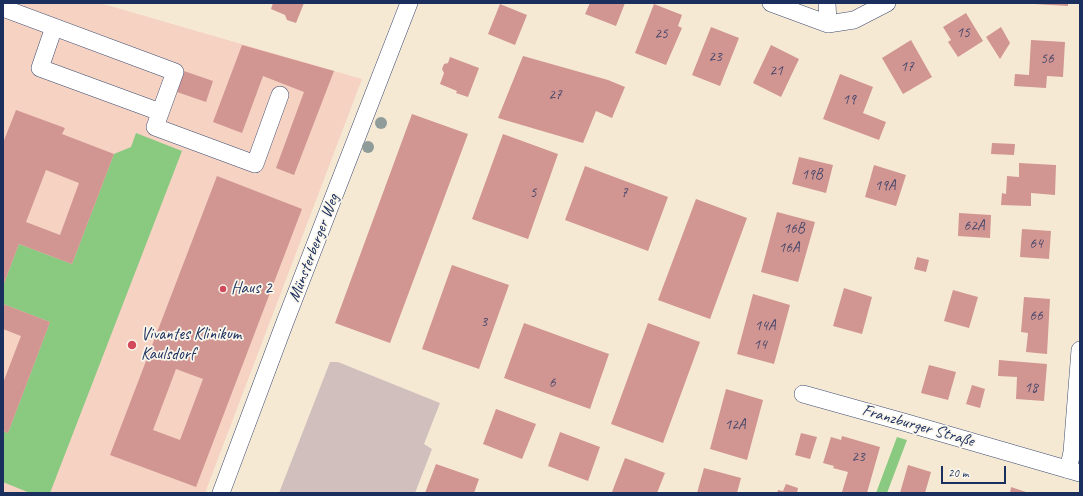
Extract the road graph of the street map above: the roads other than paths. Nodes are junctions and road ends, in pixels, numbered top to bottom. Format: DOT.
graph roads {
  1 [pos="409,3"];
  2 [pos="771,3"];
  3 [pos="827,3"];
  4 [pos="887,3"];
  5 [pos="3,8"];
  6 [pos="828,24"];
  7 [pos="54,27"];
  8 [pos="280,95"];
  9 [pos="160,112"];
  10 [pos="1080,350"];
  11 [pos="803,394"];
  12 [pos="1074,471"];
  13 [pos="221,493"];
  1 -- 13 [label="street, Münsterberger Weg"];
  2 -- 6 [label="street"];
  3 -- 6 [label="street"];
  4 -- 6 [label="street"];
  5 -- 7 [label="street"];
  7 -- 9 [label="street"];
  7 -- 9 [label="street"];
  8 -- 9 [label="street"];
  10 -- 12 [label="street"];
  11 -- 12 [label="street, Franzburger Straße"];
}
